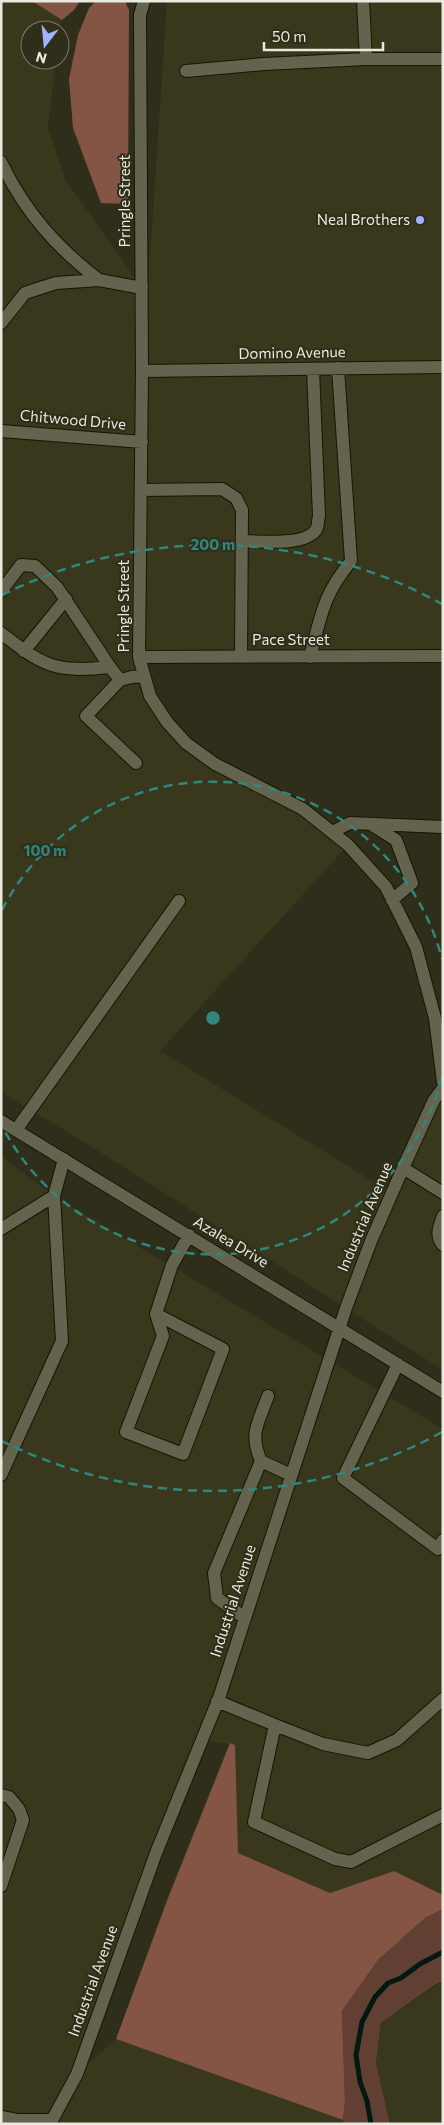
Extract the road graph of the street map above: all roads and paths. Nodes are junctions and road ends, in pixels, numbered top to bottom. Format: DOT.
graph roads {
  1 [pos="144,1"];
  2 [pos="363,1"];
  3 [pos="366,59"];
  4 [pos="443,59"];
  5 [pos="186,71"];
  6 [pos="1,162"];
  7 [pos="99,280"];
  8 [pos="142,288"];
  9 [pos="1,323"];
  10 [pos="443,367"];
  11 [pos="338,368"];
  12 [pos="313,369"];
  13 [pos="142,371"];
  14 [pos="1,430"];
  15 [pos="142,442"];
  16 [pos="141,490"];
  17 [pos="242,541"];
  18 [pos="1,590"];
  19 [pos="66,600"];
  20 [pos="1,633"];
  21 [pos="24,651"];
  22 [pos="310,656"];
  23 [pos="443,656"];
  24 [pos="139,657"];
  25 [pos="241,657"];
  26 [pos="110,667"];
  27 [pos="144,676"];
  28 [pos="120,680"];
  29 [pos="136,763"];
  30 [pos="371,824"];
  31 [pos="443,828"];
  32 [pos="332,832"];
  33 [pos="392,900"];
  34 [pos="179,901"];
  35 [pos="443,1082"];
  36 [pos="443,1088"];
  37 [pos="1,1121"];
  38 [pos="16,1130"];
  39 [pos="64,1159"];
  40 [pos="403,1168"];
  41 [pos="443,1193"];
  42 [pos="54,1196"];
  43 [pos="443,1216"];
  44 [pos="1,1228"];
  45 [pos="189,1235"];
  46 [pos="443,1245"];
  47 [pos="156,1314"];
  48 [pos="339,1327"];
  49 [pos="398,1364"];
  50 [pos="443,1392"];
  51 [pos="268,1396"];
  52 [pos="261,1462"];
  53 [pos="1,1474"];
  54 [pos="291,1475"];
  55 [pos="441,1549"];
  56 [pos="245,1618"];
  57 [pos="443,1698"];
  58 [pos="217,1701"];
  59 [pos="275,1725"];
  60 [pos="1,1794"];
  61 [pos="443,1815"];
  62 [pos="1,1886"];
  63 [pos="1,2117"];
  64 [pos="51,2122"];
  1 -- 8 [label="street, Pringle Street"];
  2 -- 3 [label="street"];
  3 -- 4 [label="street"];
  3 -- 5 [label="street"];
  6 -- 7 [label="street"];
  7 -- 8 [label="street"];
  7 -- 9 [label="street"];
  8 -- 13 [label="street, Pringle Street"];
  10 -- 11 [label="street, Domino Avenue"];
  11 -- 12 [label="street, Domino Avenue"];
  11 -- 22 [label="street"];
  12 -- 13 [label="street, Domino Avenue"];
  12 -- 17 [label="street"];
  13 -- 15 [label="street, Pringle Street"];
  14 -- 15 [label="street, Chitwood Drive"];
  15 -- 16 [label="street, Pringle Street"];
  16 -- 17 [label="street"];
  16 -- 24 [label="street, Pringle Street"];
  17 -- 25 [label="street"];
  18 -- 19 [label="street"];
  19 -- 21 [label="street"];
  19 -- 26 [label="street"];
  20 -- 21 [label="street"];
  21 -- 26 [label="street"];
  22 -- 23 [label="street, Pace Street"];
  22 -- 25 [label="street, Pace Street"];
  24 -- 25 [label="street, Pace Street"];
  24 -- 27 [label="street, Pringle Street"];
  26 -- 28 [label="street"];
  27 -- 28 [label="street"];
  27 -- 32 [label="street, Pringle Street"];
  28 -- 29 [label="street"];
  30 -- 31 [label="street"];
  30 -- 32 [label="street"];
  30 -- 33 [label="street"];
  32 -- 33 [label="street, Pringle Street"];
  33 -- 35 [label="street, Pringle Street"];
  34 -- 38 [label="street"];
  36 -- 40 [label="street, Industrial Avenue"];
  37 -- 38 [label="street, Azalea Drive"];
  38 -- 39 [label="street, Azalea Drive"];
  39 -- 42 [label="street"];
  39 -- 45 [label="street, Azalea Drive"];
  40 -- 41 [label="street"];
  40 -- 48 [label="street, Industrial Avenue"];
  42 -- 44 [label="street"];
  42 -- 53 [label="street"];
  43 -- 46 [label="street"];
  45 -- 47 [label="street"];
  45 -- 48 [label="street, Azalea Drive"];
  47 -- 47 [label="street"];
  48 -- 49 [label="street, Azalea Drive"];
  48 -- 54 [label="street, Industrial Avenue"];
  49 -- 50 [label="street, Azalea Drive"];
  49 -- 55 [label="street"];
  51 -- 52 [label="street"];
  52 -- 54 [label="street"];
  52 -- 56 [label="street"];
  54 -- 56 [label="street, Industrial Avenue"];
  56 -- 58 [label="street, Industrial Avenue"];
  57 -- 59 [label="street"];
  58 -- 59 [label="street"];
  58 -- 64 [label="street, Industrial Avenue"];
  59 -- 61 [label="street"];
  60 -- 62 [label="street"];
  63 -- 64 [label="street"];
}
